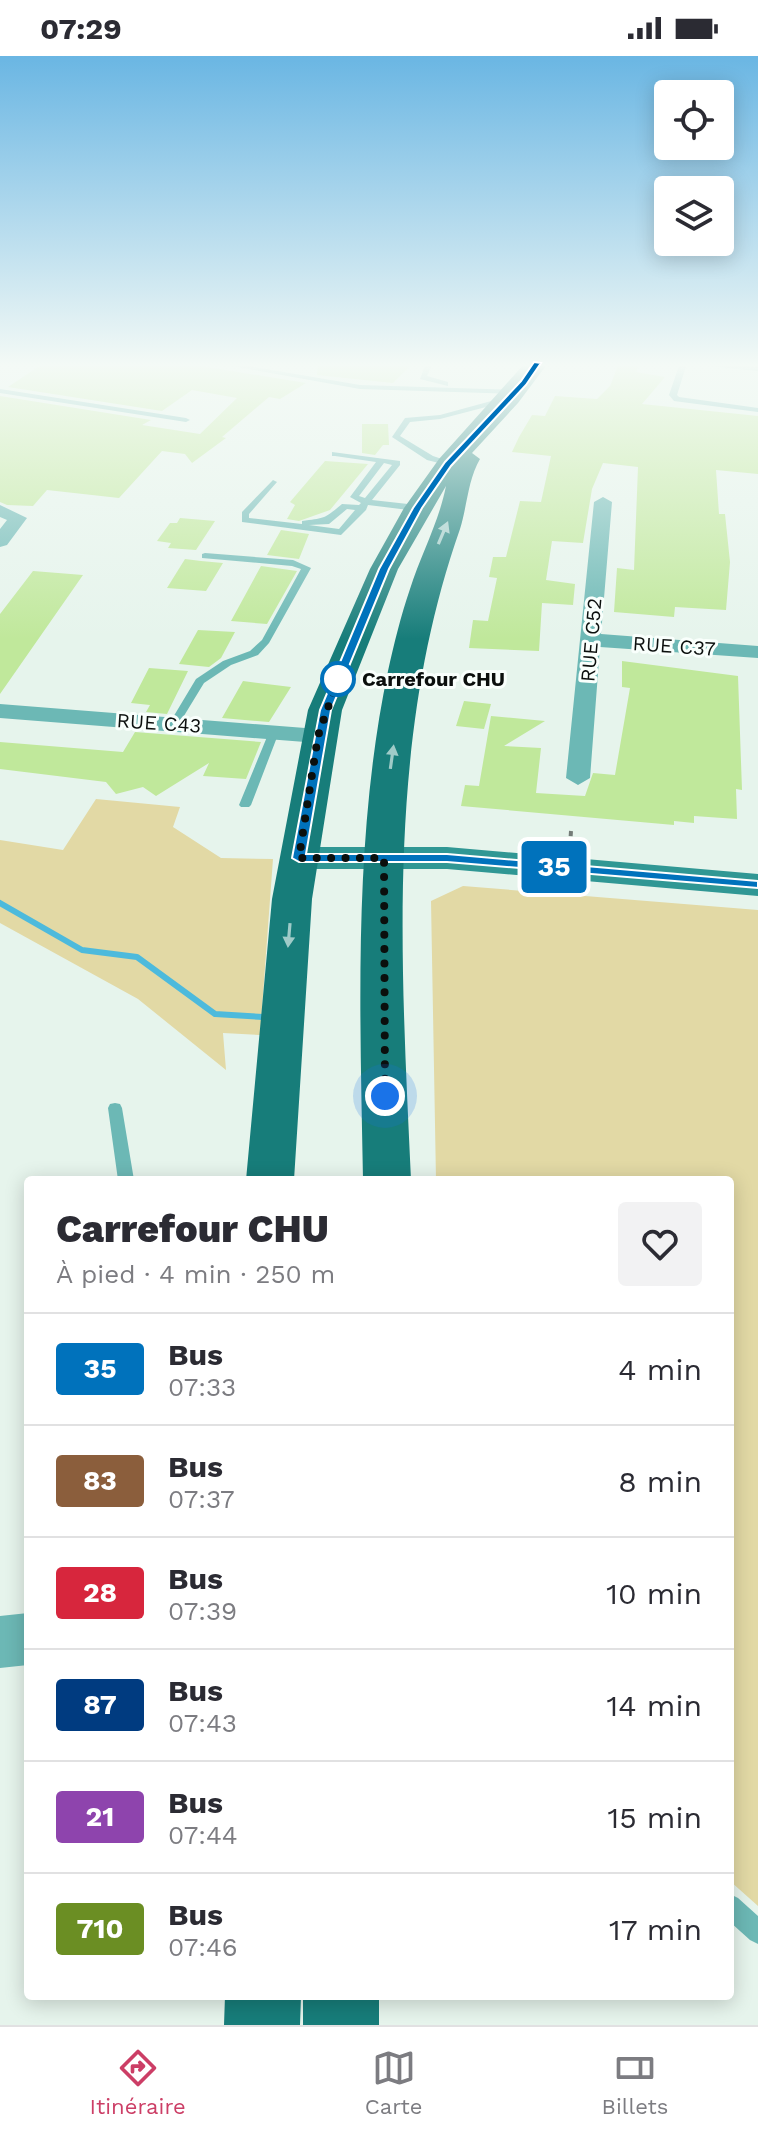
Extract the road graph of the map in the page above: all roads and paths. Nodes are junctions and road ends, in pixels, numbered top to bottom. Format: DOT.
graph roads {
  1 [pos="342,455"];
  2 [pos="427,455"];
  3 [pos="456,455"];
  4 [pos="472,455"];
  5 [pos="382,460"];
  6 [pos="448,464"];
  7 [pos="273,482"];
  8 [pos="603,502"];
  9 [pos="364,505"];
  10 [pos="417,508"];
  11 [pos="0,510"];
  12 [pos="245,514"];
  13 [pos="0,541"];
  14 [pos="205,556"];
  15 [pos="591,640"];
  16 [pos="758,652"];
  17 [pos="0,711"];
  18 [pos="174,724"];
  19 [pos="274,732"];
  20 [pos="318,736"];
  21 [pos="578,778"];
  22 [pos="245,805"];
  23 [pos="299,858"];
  24 [pos="384,858"];
  25 [pos="758,885"];
  26 [pos="115,1108"];
  27 [pos="125,1176"];
  28 [pos="270,1176"];
  29 [pos="387,1176"];
  30 [pos="24,1639"];
  31 [pos="0,1642"];
  32 [pos="734,1910"];
  33 [pos="758,1932"];
  34 [pos="263,2000"];
  35 [pos="341,2000"];
  36 [pos="262,2025"];
  37 [pos="341,2025"];
  1 -- 5 [label="lane"];
  2 -- 6 [label="lane"];
  3 -- 6 [label="main road"];
  24 -- 4 [label="main road, one-way"];
  5 -- 9 [label="lane"];
  5 -- 9 [label="lane"];
  6 -- 10 [label="main road"];
  7 -- 12 [label="lane"];
  8 -- 15 [label="street, RUE C52"];
  9 -- 10 [label="lane"];
  9 -- 12 [label="lane"];
  9 -- 12 [label="lane"];
  10 -- 20 [label="main road"];
  11 -- 13 [label="street"];
  14 -- 18 [label="lane"];
  15 -- 16 [label="street, RUE C37"];
  15 -- 21 [label="street, RUE C52"];
  17 -- 18 [label="street, RUE C43"];
  18 -- 19 [label="street, RUE C43"];
  19 -- 20 [label="street, RUE C43"];
  19 -- 22 [label="lane"];
  20 -- 23 [label="main road"];
  23 -- 24 [label="main road"];
  23 -- 28 [label="main road, one-way"];
  24 -- 25 [label="main road"];
  24 -- 29 [label="main road"];
  26 -- 27 [label="lane"];
  30 -- 31 [label="street"];
  32 -- 33 [label="lane"];
  34 -- 36 [label="main road"];
  35 -- 37 [label="main road"];
}
